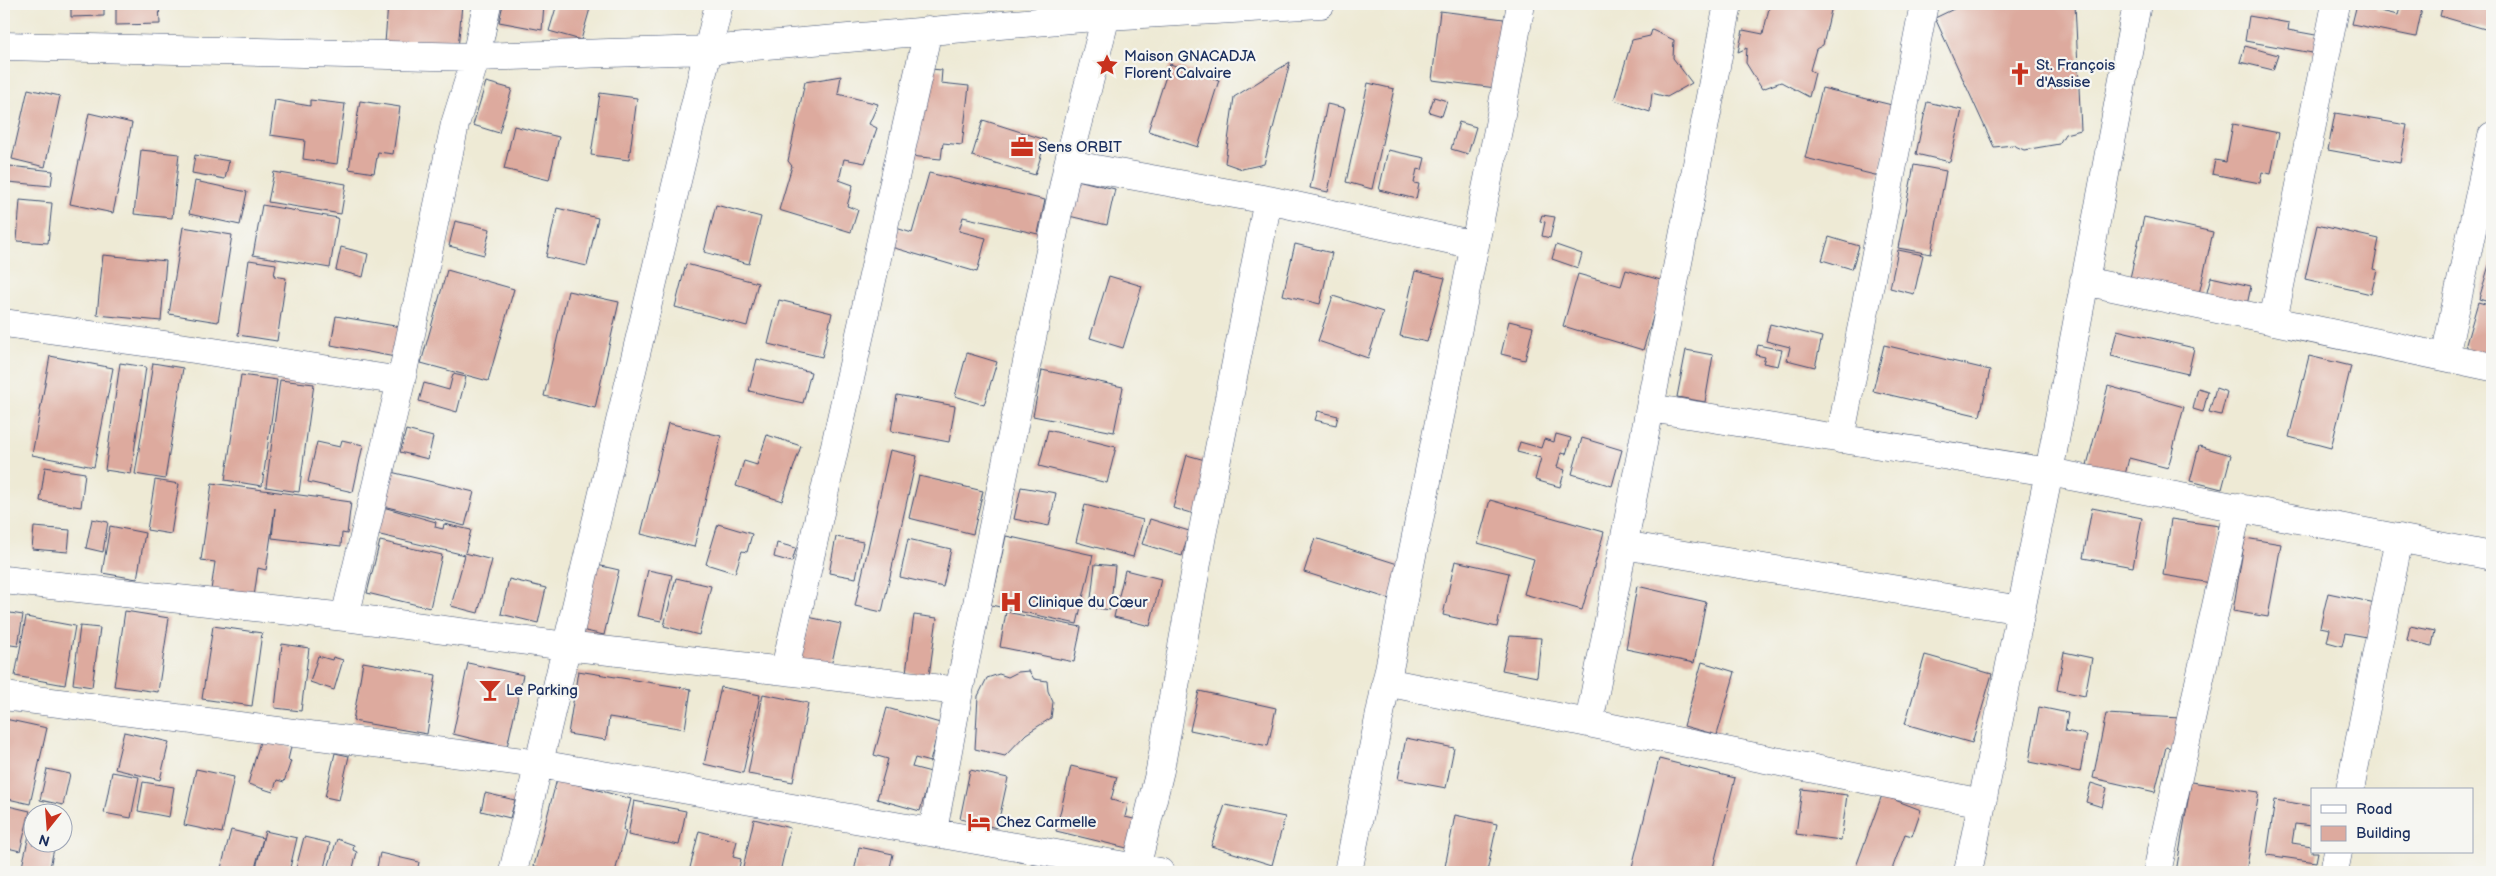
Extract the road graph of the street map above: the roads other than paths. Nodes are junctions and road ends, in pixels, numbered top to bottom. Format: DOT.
graph roads {
  1 [pos="487,4"];
  2 [pos="719,4"];
  3 [pos="1319,4"];
  4 [pos="1521,4"];
  5 [pos="1728,4"];
  6 [pos="1924,4"];
  7 [pos="2137,4"];
  8 [pos="2336,4"];
  9 [pos="1106,16"];
  10 [pos="928,30"];
  11 [pos="4,46"];
  12 [pos="708,50"];
  13 [pos="476,57"];
  14 [pos="2492,136"];
  15 [pos="1068,164"];
  16 [pos="1268,200"];
  17 [pos="1475,245"];
  18 [pos="2084,281"];
  19 [pos="2273,321"];
  20 [pos="4,323"];
  21 [pos="2445,357"];
  22 [pos="2492,367"];
  23 [pos="401,381"];
  24 [pos="1650,408"];
  25 [pos="1840,439"];
  26 [pos="2049,472"];
  27 [pos="2238,507"];
  28 [pos="2399,538"];
  29 [pos="1623,544"];
  30 [pos="2492,556"];
  31 [pos="4,580"];
  32 [pos="2021,610"];
  33 [pos="345,618"];
  34 [pos="566,646"];
  35 [pos="785,669"];
  36 [pos="1386,682"];
  37 [pos="959,691"];
  38 [pos="4,696"];
  39 [pos="1589,723"];
  40 [pos="539,764"];
  41 [pos="2350,788"];
  42 [pos="1982,803"];
  43 [pos="932,831"];
  44 [pos="2338,854"];
  45 [pos="1148,870"];
  46 [pos="513,872"];
  47 [pos="1348,872"];
  48 [pos="1968,872"];
  49 [pos="2157,872"];
  50 [pos="2334,872"];
  1 -- 13 [label="street"];
  2 -- 12 [label="street"];
  3 -- 9 [label="street"];
  4 -- 17 [label="street"];
  5 -- 24 [label="street"];
  6 -- 25 [label="street"];
  7 -- 18 [label="street"];
  8 -- 19 [label="street"];
  9 -- 10 [label="street"];
  9 -- 15 [label="street"];
  10 -- 12 [label="street"];
  10 -- 35 [label="street"];
  11 -- 13 [label="street"];
  12 -- 13 [label="street"];
  12 -- 34 [label="street"];
  13 -- 23 [label="street"];
  14 -- 21 [label="street"];
  15 -- 16 [label="street"];
  15 -- 37 [label="street"];
  16 -- 17 [label="street"];
  16 -- 45 [label="street"];
  17 -- 36 [label="street"];
  18 -- 19 [label="street"];
  18 -- 26 [label="street"];
  19 -- 21 [label="street"];
  20 -- 23 [label="street"];
  21 -- 22 [label="street"];
  23 -- 33 [label="street"];
  24 -- 25 [label="street"];
  24 -- 29 [label="street"];
  25 -- 26 [label="street"];
  26 -- 27 [label="street"];
  26 -- 32 [label="street"];
  27 -- 28 [label="street"];
  27 -- 49 [label="street"];
  28 -- 30 [label="street"];
  28 -- 41 [label="street"];
  29 -- 32 [label="street"];
  29 -- 39 [label="street"];
  31 -- 33 [label="street"];
  32 -- 42 [label="street"];
  33 -- 34 [label="street"];
  34 -- 35 [label="street"];
  34 -- 40 [label="street"];
  35 -- 37 [label="street"];
  36 -- 39 [label="street"];
  36 -- 47 [label="street"];
  37 -- 43 [label="street"];
  38 -- 40 [label="street"];
  39 -- 42 [label="street"];
  40 -- 43 [label="street"];
  40 -- 46 [label="street"];
  42 -- 48 [label="street"];
  43 -- 45 [label="street"];
  44 -- 50 [label="street"];
}
